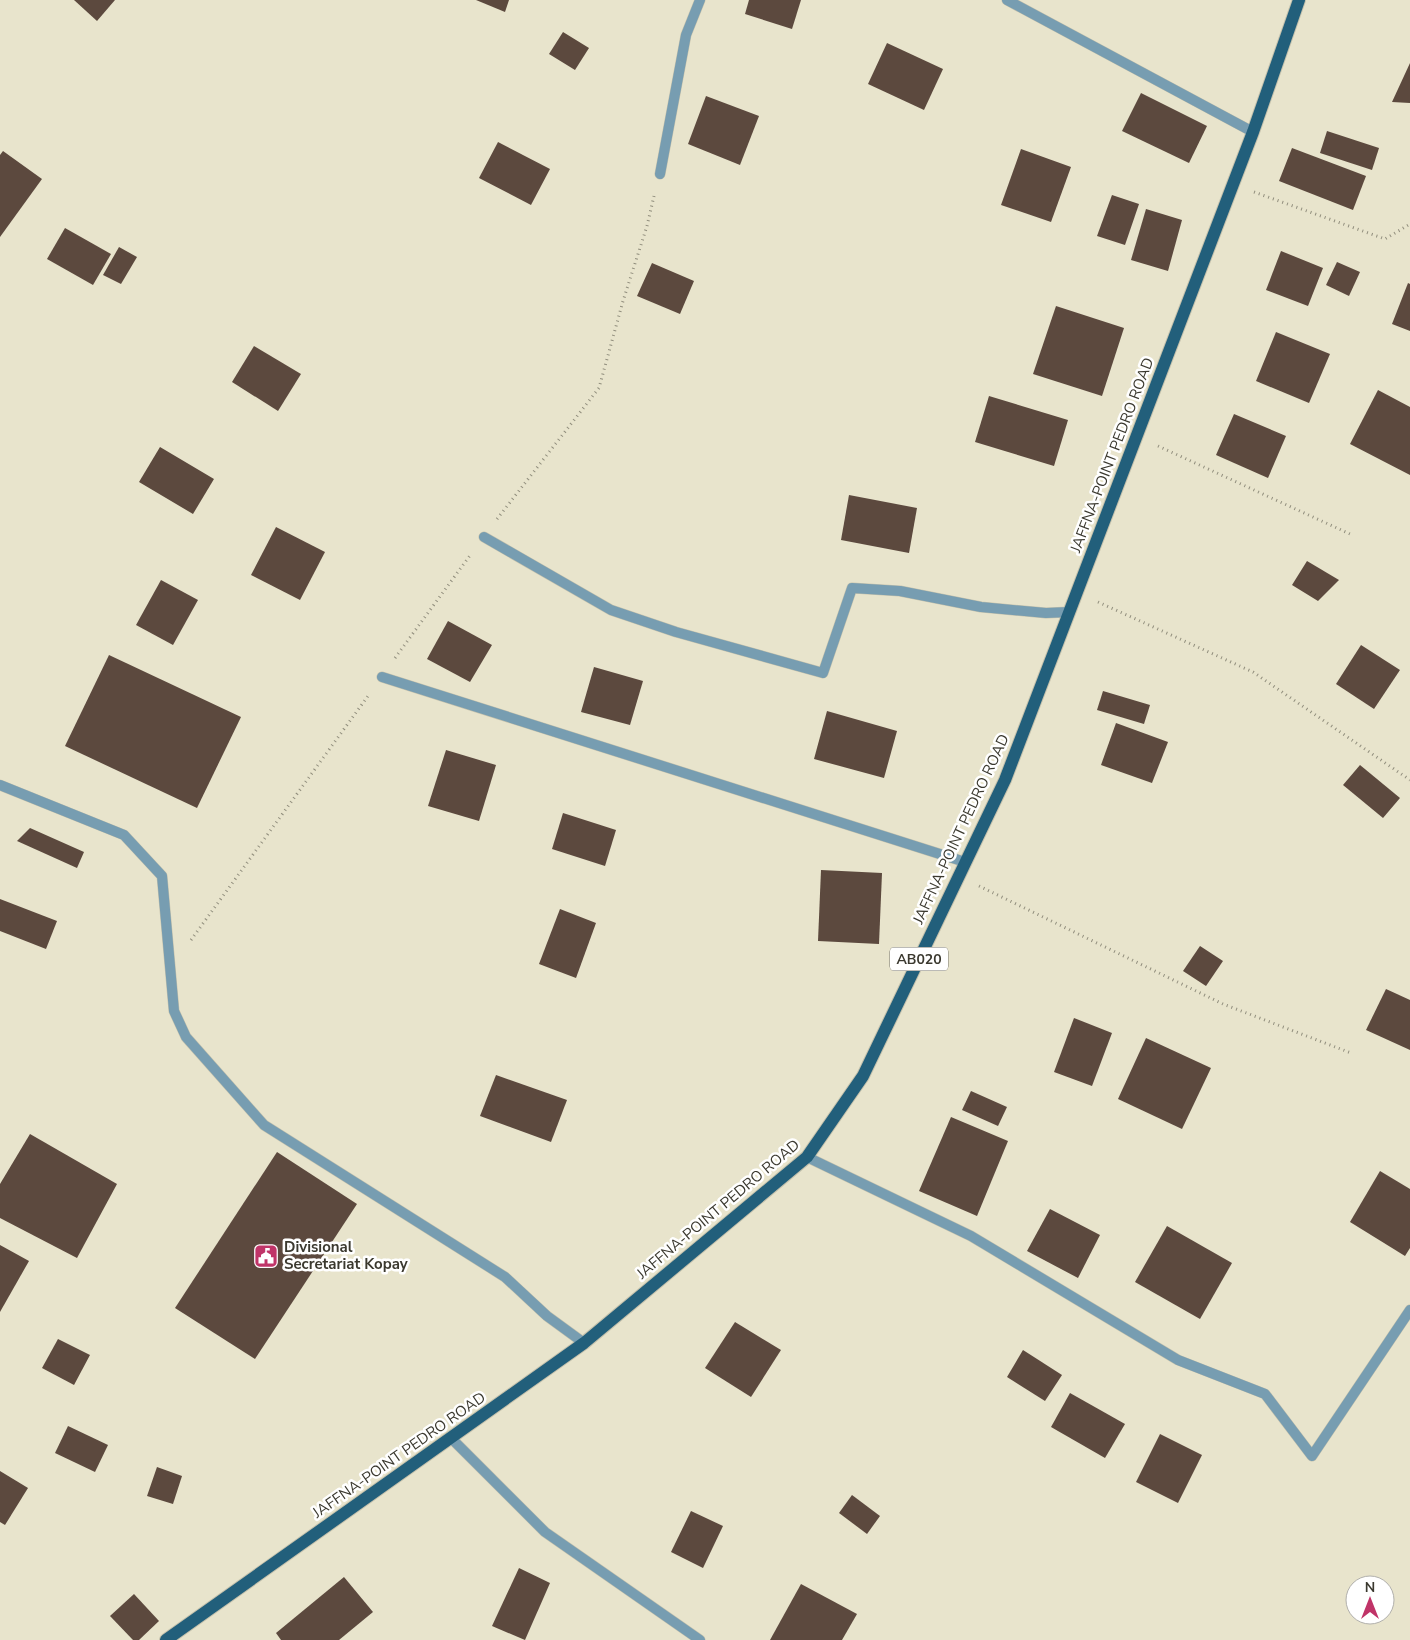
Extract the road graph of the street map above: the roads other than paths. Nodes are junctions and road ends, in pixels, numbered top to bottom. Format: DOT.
graph roads {
  1 [pos="700,0"];
  2 [pos="1007,0"];
  3 [pos="1299,0"];
  4 [pos="1253,132"];
  5 [pos="660,174"];
  6 [pos="484,538"];
  7 [pos="1069,612"];
  8 [pos="382,677"];
  9 [pos="0,785"];
  10 [pos="965,862"];
  11 [pos="807,1158"];
  12 [pos="1410,1310"];
  13 [pos="584,1342"];
  14 [pos="451,1438"];
  15 [pos="166,1640"];
  16 [pos="700,1640"];
  1 -- 5 [label="street"];
  2 -- 4 [label="street"];
  3 -- 4 [label="main road, JAFFNA-POINT PEDRO ROAD / AB020"];
  4 -- 7 [label="main road, JAFFNA-POINT PEDRO ROAD / AB020"];
  6 -- 7 [label="street"];
  7 -- 10 [label="main road, JAFFNA-POINT PEDRO ROAD / AB020"];
  8 -- 10 [label="street"];
  9 -- 13 [label="street"];
  10 -- 11 [label="main road, JAFFNA-POINT PEDRO ROAD / AB020"];
  11 -- 12 [label="street"];
  11 -- 13 [label="main road, JAFFNA-POINT PEDRO ROAD / AB020"];
  13 -- 14 [label="main road, JAFFNA-POINT PEDRO ROAD / AB020"];
  14 -- 15 [label="main road, JAFFNA-POINT PEDRO ROAD / AB020"];
  14 -- 16 [label="street"];
}
